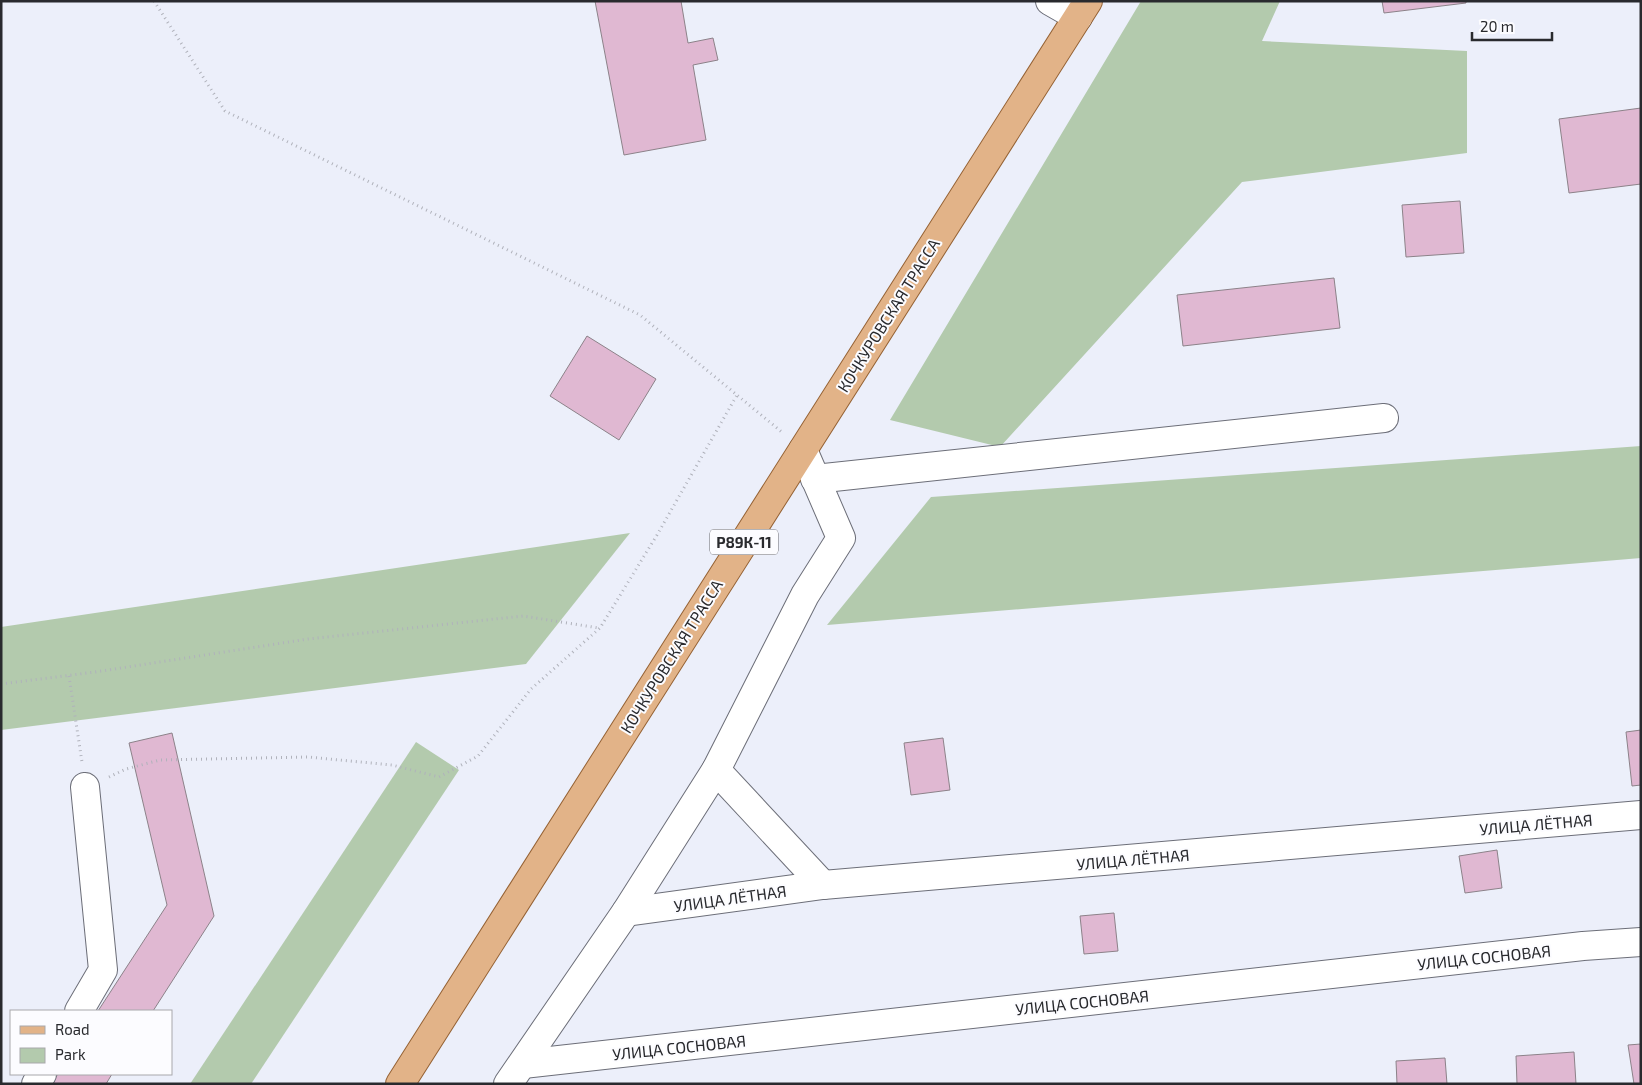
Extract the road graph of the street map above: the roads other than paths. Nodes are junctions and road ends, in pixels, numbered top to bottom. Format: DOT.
graph roads {
  1 [pos="1050,1"];
  2 [pos="1083,9"];
  3 [pos="1384,418"];
  4 [pos="802,450"];
  5 [pos="815,479"];
  6 [pos="716,770"];
  7 [pos="85,787"];
  8 [pos="1641,816"];
  9 [pos="824,885"];
  10 [pos="626,912"];
  11 [pos="1641,942"];
  12 [pos="80,1010"];
  13 [pos="516,1074"];
  14 [pos="400,1084"];
  1 -- 2 [label="lane"];
  2 -- 4 [label="main road, КОЧКУРОВСКАЯ ТРАССА / Р89К-11"];
  3 -- 5 [label="lane"];
  4 -- 5 [label="lane"];
  4 -- 14 [label="main road, КОЧКУРОВСКАЯ ТРАССА / Р89К-11"];
  5 -- 6 [label="lane"];
  6 -- 9 [label="lane"];
  6 -- 10 [label="lane"];
  7 -- 12 [label="lane"];
  8 -- 9 [label="lane, УЛИЦА ЛЁТНАЯ"];
  9 -- 10 [label="lane, УЛИЦА ЛЁТНАЯ"];
  10 -- 13 [label="lane"];
  11 -- 13 [label="lane, УЛИЦА СОСНОВАЯ"];
}
